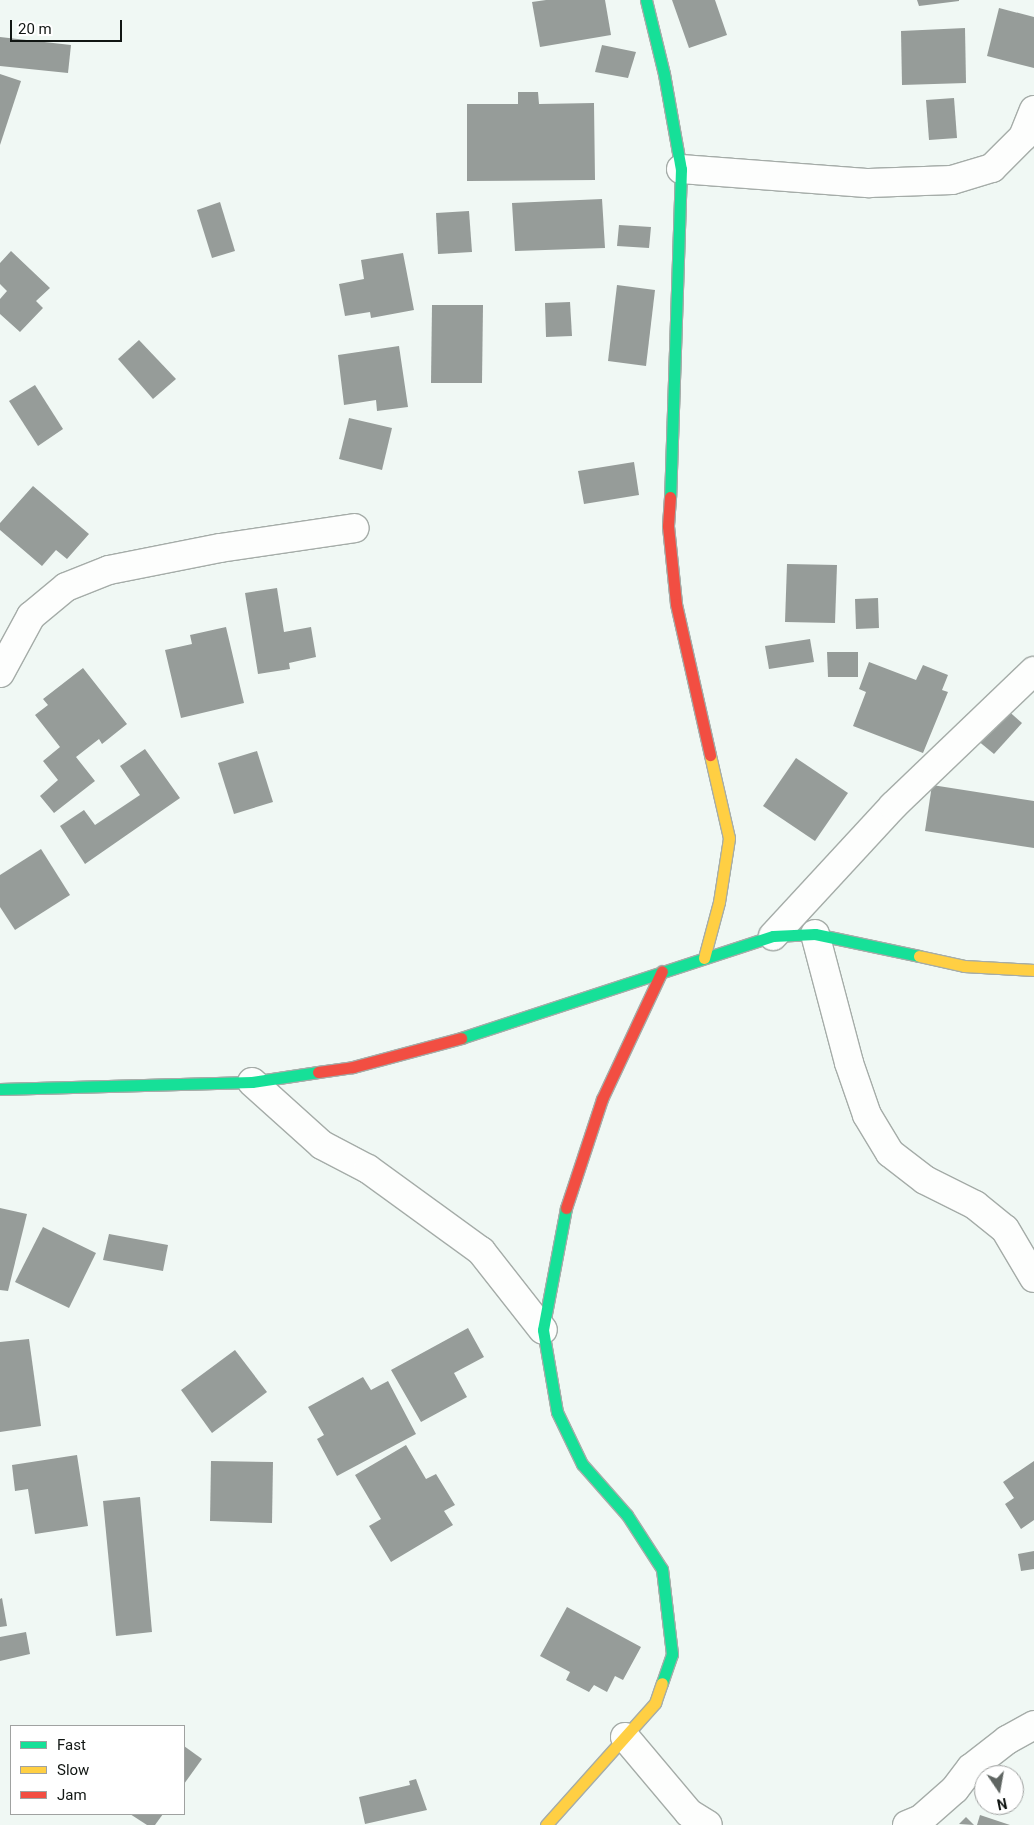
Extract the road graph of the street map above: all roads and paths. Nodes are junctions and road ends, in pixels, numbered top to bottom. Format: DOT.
graph roads {
  1 [pos="646,0"];
  2 [pos="1034,110"];
  3 [pos="681,170"];
  4 [pos="355,528"];
  5 [pos="1034,671"];
  6 [pos="0,673"];
  7 [pos="815,934"];
  8 [pos="773,936"];
  9 [pos="704,958"];
  10 [pos="1034,970"];
  11 [pos="662,971"];
  12 [pos="252,1082"];
  13 [pos="0,1089"];
  14 [pos="1034,1278"];
  15 [pos="543,1330"];
  16 [pos="1034,1725"];
  17 [pos="625,1737"];
  18 [pos="546,1825"];
  19 [pos="708,1825"];
  20 [pos="907,1825"];
  1 -- 3 [label="street"];
  2 -- 3 [label="street"];
  3 -- 9 [label="street"];
  4 -- 6 [label="street"];
  5 -- 8 [label="street"];
  7 -- 8 [label="street"];
  7 -- 10 [label="street"];
  7 -- 14 [label="street"];
  8 -- 9 [label="street"];
  9 -- 11 [label="street"];
  11 -- 12 [label="street"];
  11 -- 15 [label="street"];
  12 -- 13 [label="street"];
  12 -- 15 [label="street"];
  15 -- 17 [label="street"];
  16 -- 20 [label="street"];
  17 -- 18 [label="street"];
  17 -- 19 [label="street"];
}
